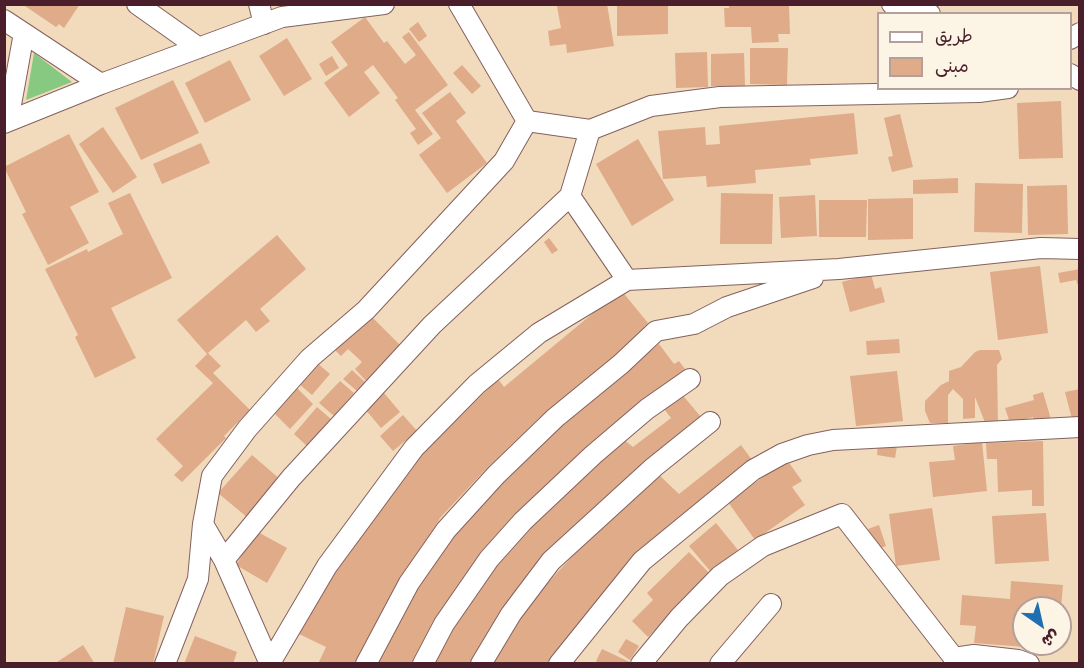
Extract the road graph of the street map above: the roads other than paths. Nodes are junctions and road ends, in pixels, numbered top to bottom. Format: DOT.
graph roads {
  1 [pos="137,4"];
  2 [pos="259,4"];
  3 [pos="384,4"];
  4 [pos="459,4"];
  5 [pos="905,6"];
  6 [pos="924,12"];
  7 [pos="4,20"];
  8 [pos="264,24"];
  9 [pos="24,33"];
  10 [pos="199,48"];
  11 [pos="101,84"];
  12 [pos="994,90"];
  13 [pos="527,121"];
  14 [pos="6,122"];
  15 [pos="590,130"];
  16 [pos="570,196"];
  17 [pos="1080,249"];
  18 [pos="839,269"];
  19 [pos="627,280"];
  20 [pos="690,379"];
  21 [pos="710,422"];
  22 [pos="1080,427"];
  23 [pos="203,524"];
  24 [pos="224,560"];
  25 [pos="771,604"];
  26 [pos="165,663"];
  27 [pos="270,663"];
  28 [pos="366,663"];
  29 [pos="423,663"];
  30 [pos="481,663"];
  31 [pos="559,663"];
  32 [pos="641,663"];
  33 [pos="720,663"];
  34 [pos="1029,663"];
  1 -- 10 [label="street"];
  2 -- 8 [label="street"];
  3 -- 8 [label="street"];
  4 -- 13 [label="street"];
  5 -- 6 [label="street"];
  7 -- 9 [label="street"];
  8 -- 10 [label="street"];
  9 -- 11 [label="street"];
  9 -- 14 [label="street"];
  10 -- 11 [label="street"];
  11 -- 14 [label="street"];
  12 -- 15 [label="street"];
  13 -- 15 [label="street"];
  13 -- 23 [label="street"];
  15 -- 16 [label="street"];
  16 -- 19 [label="street"];
  16 -- 24 [label="street"];
  17 -- 18 [label="street"];
  18 -- 19 [label="street"];
  18 -- 28 [label="street"];
  19 -- 27 [label="street"];
  20 -- 29 [label="street"];
  21 -- 30 [label="street"];
  22 -- 31 [label="street"];
  23 -- 24 [label="street"];
  23 -- 26 [label="street"];
  24 -- 27 [label="street"];
  25 -- 33 [label="street"];
  32 -- 34 [label="street"];
}
